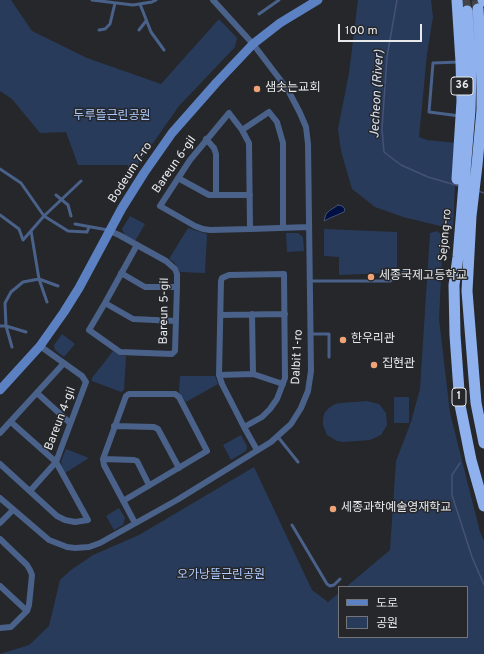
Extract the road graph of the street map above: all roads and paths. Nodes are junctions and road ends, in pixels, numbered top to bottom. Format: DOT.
graph roads {
  1 [pos="92,0"];
  2 [pos="97,0"];
  3 [pos="156,0"];
  4 [pos="213,0"];
  5 [pos="279,0"];
  6 [pos="318,0"];
  7 [pos="115,3"];
  8 [pos="482,3"];
  9 [pos="140,4"];
  10 [pos="460,5"];
  11 [pos="259,14"];
  12 [pos="146,21"];
  13 [pos="99,30"];
  14 [pos="139,30"];
  15 [pos="252,44"];
  16 [pos="164,50"];
  17 [pos="461,62"];
  18 [pos="461,116"];
  19 [pos="242,130"];
  20 [pos="206,139"];
  21 [pos="484,150"];
  22 [pos="462,164"];
  23 [pos="480,165"];
  24 [pos="0,169"];
  25 [pos="178,178"];
  26 [pos="81,181"];
  27 [pos="56,195"];
  28 [pos="216,195"];
  29 [pos="250,195"];
  30 [pos="62,199"];
  31 [pos="0,215"];
  32 [pos="44,216"];
  33 [pos="71,216"];
  34 [pos="466,216"];
  35 [pos="75,224"];
  36 [pos="89,227"];
  37 [pos="309,227"];
  38 [pos="283,228"];
  39 [pos="250,229"];
  40 [pos="31,231"];
  41 [pos="110,231"];
  42 [pos="137,245"];
  43 [pos="407,270"];
  44 [pos="121,274"];
  45 [pos="40,279"];
  46 [pos="310,281"];
  47 [pos="454,285"];
  48 [pos="58,286"];
  49 [pos="177,287"];
  50 [pos="47,302"];
  51 [pos="105,303"];
  52 [pos="252,314"];
  53 [pos="285,314"];
  54 [pos="221,315"];
  55 [pos="470,320"];
  56 [pos="176,321"];
  57 [pos="0,326"];
  58 [pos="6,326"];
  59 [pos="26,332"];
  60 [pos="311,334"];
  61 [pos="40,346"];
  62 [pos="12,347"];
  63 [pos="329,357"];
  64 [pos="64,363"];
  65 [pos="253,374"];
  66 [pos="219,375"];
  67 [pos="284,384"];
  68 [pos="0,390"];
  69 [pos="37,393"];
  70 [pos="11,422"];
  71 [pos="70,423"];
  72 [pos="114,426"];
  73 [pos="244,427"];
  74 [pos="0,433"];
  75 [pos="278,437"];
  76 [pos="484,443"];
  77 [pos="257,450"];
  78 [pos="103,459"];
  79 [pos="56,462"];
  80 [pos="298,462"];
  81 [pos="0,464"];
  82 [pos="179,468"];
  83 [pos="149,485"];
  84 [pos="30,491"];
  85 [pos="0,498"];
  86 [pos="123,501"];
  87 [pos="484,506"];
  88 [pos="13,510"];
  89 [pos="0,523"];
  90 [pos="135,524"];
  91 [pos="292,526"];
  92 [pos="0,539"];
  93 [pos="340,579"];
  94 [pos="0,586"];
  95 [pos="28,608"];
  96 [pos="0,628"];
  1 -- 2 [label="lane"];
  2 -- 7 [label="lane"];
  3 -- 9 [label="lane"];
  4 -- 15 [label="street, Dalbit 1-ro"];
  5 -- 11 [label="lane"];
  6 -- 15 [label="street, Bodeum 7-ro"];
  7 -- 9 [label="lane"];
  7 -- 13 [label="lane"];
  8 -- 23 [label="highway"];
  9 -- 12 [label="lane"];
  10 -- 17 [label="highway, 36"];
  10 -- 22 [label="highway"];
  12 -- 14 [label="lane"];
  12 -- 16 [label="lane"];
  15 -- 37 [label="street, Dalbit 1-ro"];
  15 -- 41 [label="street, Bodeum 7-ro"];
  17 -- 18 [label="highway, 36"];
  17 -- 18 [label="lane"];
  18 -- 22 [label="highway, 36"];
  19 -- 20 [label="street, Bareun 6-gil"];
  19 -- 29 [label="street"];
  19 -- 38 [label="street"];
  20 -- 25 [label="street, Bareun 6-gil"];
  20 -- 28 [label="street"];
  21 -- 23 [label="highway, 36"];
  22 -- 34 [label="highway, 36"];
  23 -- 34 [label="highway, 36"];
  24 -- 32 [label="lane"];
  25 -- 28 [label="street"];
  25 -- 39 [label="street, Bareun 6-gil"];
  26 -- 30 [label="lane"];
  27 -- 30 [label="lane"];
  28 -- 29 [label="street"];
  29 -- 39 [label="street"];
  30 -- 32 [label="lane"];
  30 -- 33 [label="lane"];
  31 -- 40 [label="lane"];
  32 -- 36 [label="lane"];
  32 -- 40 [label="lane"];
  34 -- 47 [label="highway, 36"];
  34 -- 55 [label="highway, 36"];
  35 -- 36 [label="lane"];
  36 -- 41 [label="lane"];
  37 -- 38 [label="street, Bareun 6-gil"];
  37 -- 46 [label="street, Dalbit 1-ro"];
  38 -- 39 [label="street, Bareun 6-gil"];
  40 -- 45 [label="lane"];
  41 -- 42 [label="street, Bareun 5-gil"];
  41 -- 61 [label="street, Bodeum 7-ro"];
  42 -- 44 [label="street, Bareun 5-gil"];
  42 -- 49 [label="street, Bareun 5-gil"];
  43 -- 46 [label="lane"];
  44 -- 49 [label="street"];
  44 -- 51 [label="street, Bareun 5-gil"];
  45 -- 48 [label="lane"];
  45 -- 50 [label="lane"];
  45 -- 58 [label="lane"];
  46 -- 60 [label="street, Dalbit 1-ro"];
  47 -- 87 [label="highway, 1"];
  49 -- 56 [label="street, Bareun 5-gil"];
  51 -- 56 [label="street"];
  51 -- 56 [label="street, Bareun 5-gil"];
  52 -- 53 [label="street"];
  52 -- 54 [label="street"];
  52 -- 65 [label="street"];
  53 -- 54 [label="street"];
  53 -- 67 [label="street"];
  54 -- 66 [label="street"];
  55 -- 76 [label="highway, 1"];
  57 -- 58 [label="lane"];
  58 -- 59 [label="lane"];
  58 -- 62 [label="lane"];
  60 -- 63 [label="lane"];
  60 -- 75 [label="street, Dalbit 1-ro"];
  61 -- 64 [label="street, Bareun 4-gil"];
  61 -- 68 [label="street, Bodeum 7-ro"];
  64 -- 69 [label="street, Bareun 4-gil"];
  64 -- 71 [label="street, Bareun 4-gil"];
  65 -- 66 [label="street"];
  65 -- 67 [label="street"];
  66 -- 73 [label="street"];
  67 -- 73 [label="street"];
  69 -- 70 [label="street, Bareun 4-gil"];
  69 -- 71 [label="street"];
  70 -- 74 [label="street, Bareun 4-gil"];
  70 -- 79 [label="street"];
  71 -- 79 [label="street, Bareun 4-gil"];
  72 -- 78 [label="street"];
  72 -- 82 [label="street"];
  72 -- 82 [label="street"];
  73 -- 77 [label="street"];
  75 -- 77 [label="street, Dalbit 1-ro"];
  75 -- 80 [label="lane"];
  77 -- 90 [label="street, Dalbit 1-ro"];
  78 -- 83 [label="street"];
  78 -- 86 [label="street"];
  79 -- 84 [label="street"];
  79 -- 84 [label="street, Bareun 4-gil"];
  81 -- 84 [label="street, Bareun 4-gil"];
  82 -- 83 [label="street"];
  83 -- 86 [label="street"];
  85 -- 88 [label="street, Dalbit 1-ro"];
  86 -- 90 [label="street"];
  88 -- 89 [label="street"];
  88 -- 90 [label="street, Dalbit 1-ro"];
  91 -- 93 [label="lane"];
  92 -- 95 [label="street"];
  94 -- 95 [label="street"];
  95 -- 96 [label="street"];
}
